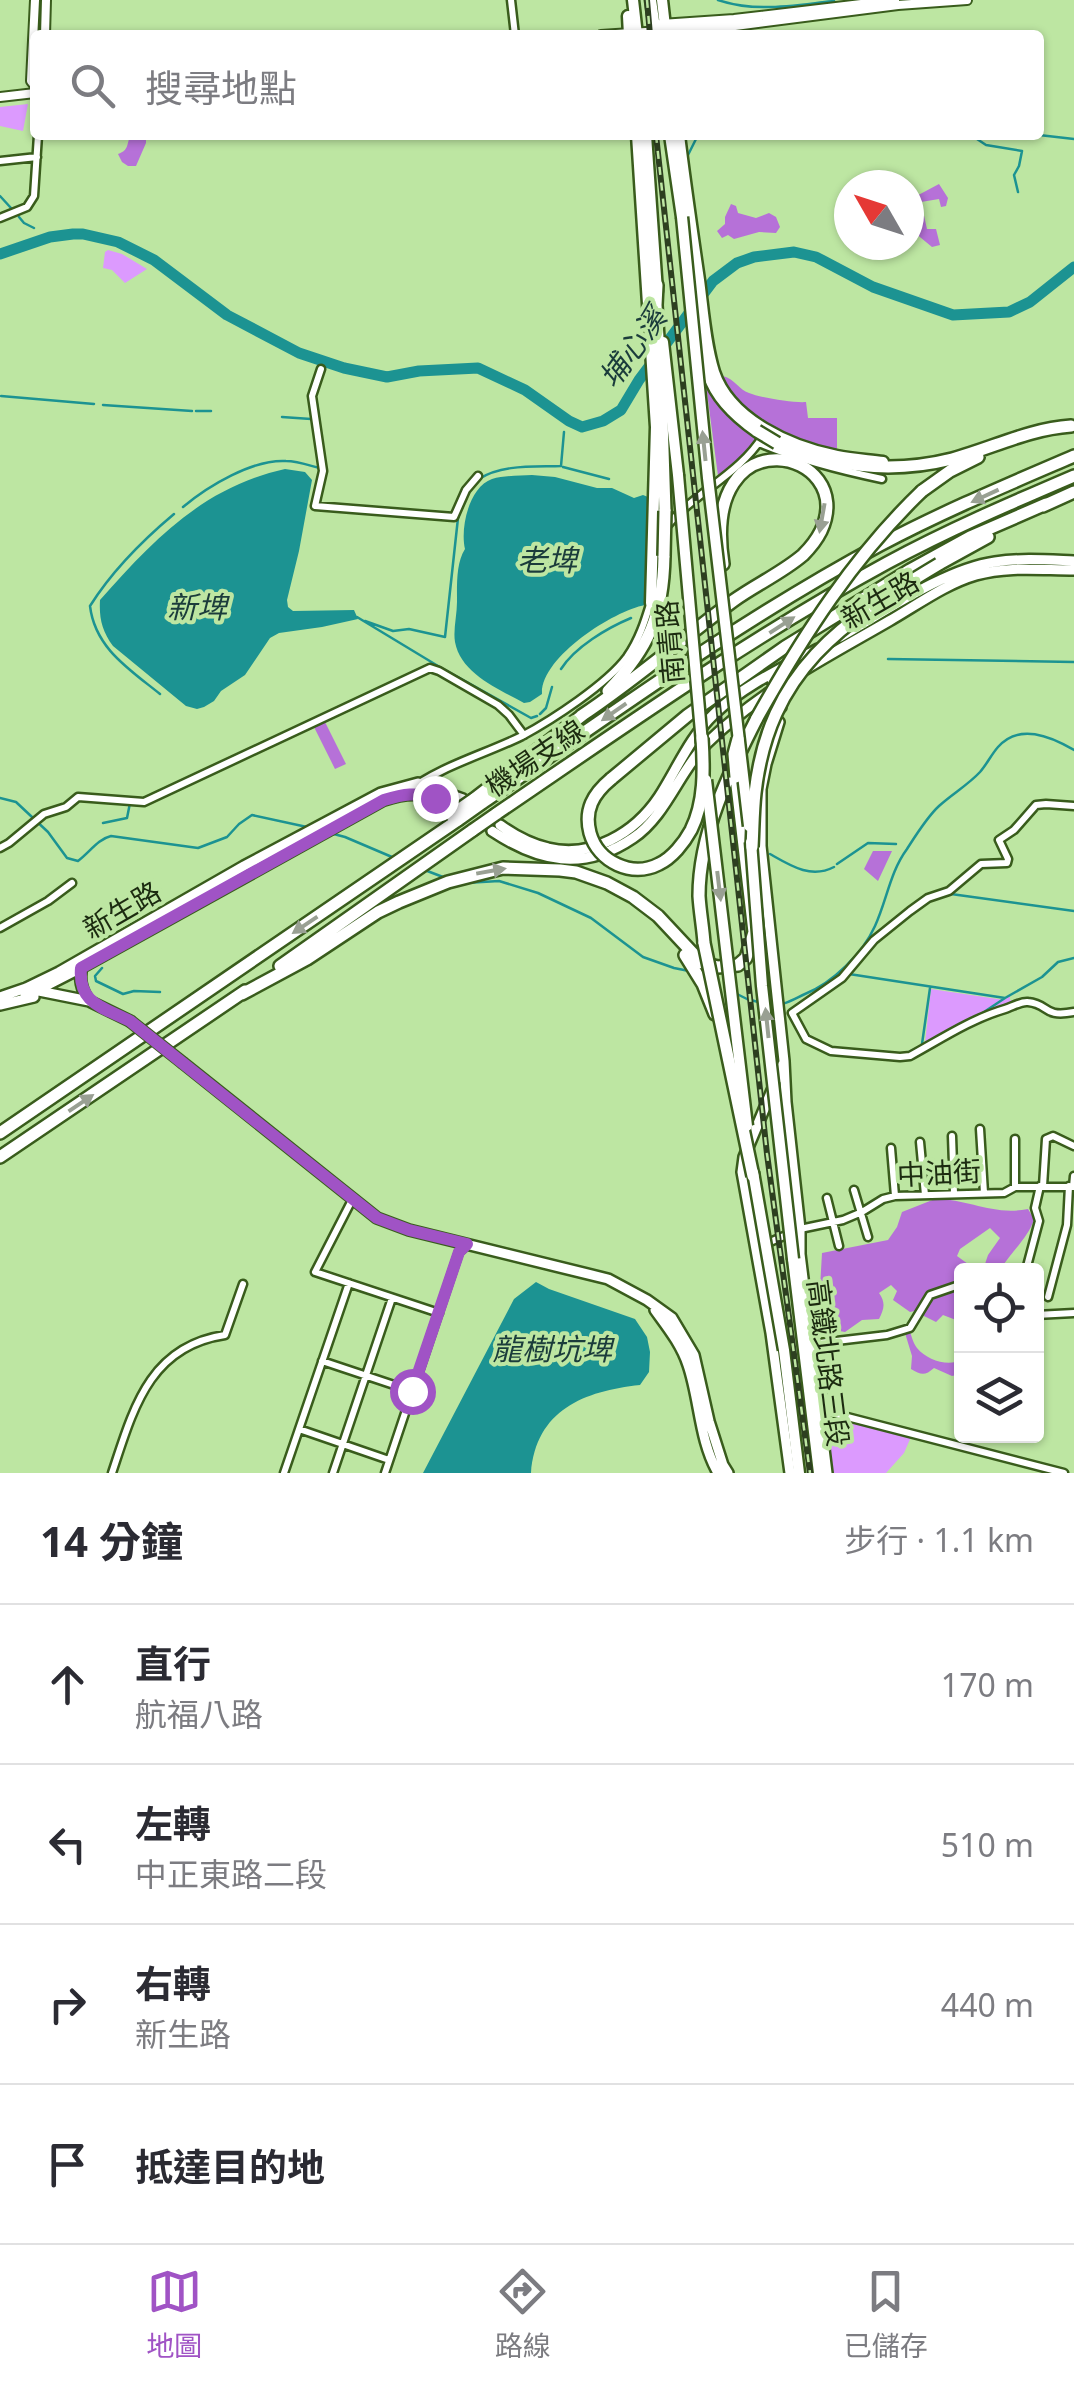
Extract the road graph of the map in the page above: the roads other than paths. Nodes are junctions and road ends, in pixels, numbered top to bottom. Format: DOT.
graph roads {
  1 [pos="35,0"];
  2 [pos="46,0"];
  3 [pos="511,0"];
  4 [pos="630,0"];
  5 [pos="652,0"];
  6 [pos="662,0"];
  7 [pos="896,0"];
  8 [pos="967,0"];
  9 [pos="34,30"];
  10 [pos="45,30"];
  11 [pos="514,30"];
  12 [pos="633,30"];
  13 [pos="660,30"];
  14 [pos="30,91"];
  15 [pos="0,97"];
  16 [pos="38,140"];
  17 [pos="637,140"];
  18 [pos="646,140"];
  19 [pos="671,140"];
  20 [pos="680,140"];
  21 [pos="37,157"];
  22 [pos="0,161"];
  23 [pos="0,218"];
  24 [pos="657,285"];
  25 [pos="697,308"];
  26 [pos="321,369"];
  27 [pos="1073,426"];
  28 [pos="767,430"];
  29 [pos="759,443"];
  30 [pos="1074,456"];
  31 [pos="883,462"];
  32 [pos="478,476"];
  33 [pos="1074,476"];
  34 [pos="882,479"];
  35 [pos="1074,492"];
  36 [pos="1046,504"];
  37 [pos="660,526"];
  38 [pos="1074,561"];
  39 [pos="1074,570"];
  40 [pos="720,578"];
  41 [pos="651,603"];
  42 [pos="770,675"];
  43 [pos="775,686"];
  44 [pos="582,716"];
  45 [pos="524,735"];
  46 [pos="702,738"];
  47 [pos="738,739"];
  48 [pos="418,783"];
  49 [pos="405,793"];
  50 [pos="1074,806"];
  51 [pos="464,807"];
  52 [pos="338,820"];
  53 [pos="496,823"];
  54 [pos="752,847"];
  55 [pos="0,848"];
  56 [pos="560,870"];
  57 [pos="72,883"];
  58 [pos="0,928"];
  59 [pos="82,963"];
  60 [pos="31,990"];
  61 [pos="242,994"];
  62 [pos="52,995"];
  63 [pos="0,1001"];
  64 [pos="89,1001"];
  65 [pos="1074,1012"];
  66 [pos="725,1041"];
  67 [pos="781,1080"];
  68 [pos="980,1129"];
  69 [pos="0,1133"];
  70 [pos="952,1136"];
  71 [pos="1014,1139"];
  72 [pos="920,1142"];
  73 [pos="1074,1146"];
  74 [pos="891,1148"];
  75 [pos="0,1157"];
  76 [pos="753,1176"];
  77 [pos="1074,1176"];
  78 [pos="1042,1186"];
  79 [pos="1072,1186"];
  80 [pos="1015,1188"];
  81 [pos="854,1190"];
  82 [pos="954,1193"];
  83 [pos="984,1194"];
  84 [pos="925,1195"];
  85 [pos="894,1196"];
  86 [pos="353,1198"];
  87 [pos="828,1198"];
  88 [pos="862,1212"];
  89 [pos="834,1222"];
  90 [pos="800,1229"];
  91 [pos="788,1234"];
  92 [pos="868,1237"];
  93 [pos="467,1244"];
  94 [pos="800,1244"];
  95 [pos="839,1246"];
  96 [pos="756,1248"];
  97 [pos="793,1259"];
  98 [pos="1028,1263"];
  99 [pos="348,1283"];
  100 [pos="244,1284"];
  101 [pos="954,1287"];
  102 [pos="1048,1297"];
  103 [pos="392,1298"];
  104 [pos="647,1300"];
  105 [pos="1074,1312"];
  106 [pos="439,1313"];
  107 [pos="1044,1314"];
  108 [pos="835,1342"];
  109 [pos="811,1344"];
  110 [pos="784,1350"];
  111 [pos="322,1361"];
  112 [pos="366,1376"];
  113 [pos="412,1391"];
  114 [pos="298,1429"];
  115 [pos="342,1444"];
  116 [pos="389,1460"];
  117 [pos="112,1473"];
  118 [pos="284,1473"];
  119 [pos="332,1473"];
  120 [pos="385,1473"];
  121 [pos="718,1473"];
  122 [pos="728,1473"];
  123 [pos="790,1473"];
  124 [pos="799,1473"];
  125 [pos="823,1473"];
  126 [pos="1064,1473"];
  1 -- 9 [label="street"];
  2 -- 10 [label="street"];
  3 -- 11 [label="street"];
  4 -- 12 [label="main road"];
  5 -- 13 [label="main road"];
  6 -- 13 [label="main road"];
  7 -- 13 [label="street"];
  8 -- 13 [label="street"];
  14 -- 15 [label="street"];
  16 -- 21 [label="street"];
  17 -- 37 [label="main road"];
  18 -- 24 [label="main road, 南青路"];
  19 -- 25 [label="main road, 南青路, bridge"];
  20 -- 25 [label="main road"];
  21 -- 22 [label="street"];
  21 -- 23 [label="street"];
  24 -- 44 [label="highway, bridge"];
  24 -- 46 [label="main road, 南青路, bridge"];
  25 -- 27 [label="highway, bridge"];
  25 -- 28 [label="main road"];
  40 -- 25 [label="main road, 南青路, one-way, bridge"];
  26 -- 32 [label="street"];
  27 -- 66 [label="highway, bridge"];
  28 -- 29 [label="street"];
  28 -- 31 [label="main road"];
  29 -- 34 [label="street"];
  29 -- 37 [label="street"];
  30 -- 51 [label="highway, 機場支線, one-way"];
  53 -- 33 [label="highway, 機場支線, one-way"];
  35 -- 36 [label="highway"];
  36 -- 46 [label="highway, bridge"];
  36 -- 54 [label="highway, bridge"];
  37 -- 41 [label="main road"];
  38 -- 42 [label="main road, 新生路"];
  39 -- 43 [label="main road, 新生路"];
  40 -- 44 [label="highway, one-way, bridge"];
  40 -- 47 [label="main road, 南青路, bridge"];
  41 -- 45 [label="street"];
  42 -- 43 [label="main road"];
  42 -- 53 [label="main road, 新生路"];
  43 -- 53 [label="main road, 新生路"];
  43 -- 67 [label="main road"];
  44 -- 51 [label="highway"];
  45 -- 48 [label="street"];
  45 -- 55 [label="street"];
  46 -- 76 [label="main road, 南青路, one-way, bridge"];
  47 -- 54 [label="main road, 南青路, bridge"];
  47 -- 56 [label="highway, bridge"];
  48 -- 49 [label="street"];
  48 -- 51 [label="main road"];
  48 -- 52 [label="main road, 新生路"];
  49 -- 51 [label="main road"];
  49 -- 52 [label="main road, 新生路"];
  50 -- 65 [label="street"];
  51 -- 69 [label="highway, 機場支線, one-way"];
  52 -- 59 [label="main road, 新生路"];
  53 -- 61 [label="highway, 機場支線, bridge"];
  97 -- 54 [label="main road, 南青路, one-way, bridge"];
  61 -- 56 [label="highway, one-way"];
  56 -- 66 [label="highway, bridge"];
  57 -- 58 [label="street"];
  59 -- 60 [label="main road, 新生路"];
  59 -- 64 [label="main road"];
  60 -- 62 [label="main road"];
  60 -- 63 [label="main road, 新生路"];
  75 -- 61 [label="highway, 機場支線, one-way"];
  62 -- 63 [label="main road"];
  62 -- 64 [label="main road"];
  64 -- 86 [label="main road, bridge"];
  66 -- 76 [label="highway, bridge"];
  67 -- 90 [label="main road"];
  67 -- 96 [label="main road"];
  68 -- 83 [label="street"];
  70 -- 82 [label="street"];
  71 -- 80 [label="street"];
  72 -- 84 [label="street"];
  73 -- 78 [label="street"];
  74 -- 85 [label="street"];
  76 -- 110 [label="main road, 南青路, bridge"];
  77 -- 79 [label="street"];
  78 -- 79 [label="street, 中油街"];
  78 -- 80 [label="street, 中油街"];
  78 -- 98 [label="street"];
  79 -- 102 [label="street"];
  80 -- 83 [label="street, 中油街"];
  81 -- 88 [label="street"];
  82 -- 83 [label="street, 中油街"];
  82 -- 84 [label="street, 中油街"];
  84 -- 85 [label="street, 中油街"];
  85 -- 88 [label="street, 中油街"];
  86 -- 93 [label="main road"];
  86 -- 99 [label="street"];
  87 -- 89 [label="street"];
  88 -- 89 [label="street, 中油街"];
  88 -- 92 [label="street"];
  89 -- 90 [label="street, 中油街"];
  89 -- 95 [label="street"];
  90 -- 91 [label="street, 中油街"];
  90 -- 94 [label="main road"];
  91 -- 94 [label="main road"];
  91 -- 96 [label="street, 中油街"];
  93 -- 104 [label="main road"];
  93 -- 106 [label="street"];
  94 -- 109 [label="main road"];
  96 -- 123 [label="main road, 高鐵北路三段"];
  97 -- 125 [label="main road, 高鐵北路三段"];
  99 -- 103 [label="street"];
  99 -- 111 [label="street"];
  100 -- 117 [label="street"];
  101 -- 108 [label="street"];
  103 -- 106 [label="street"];
  103 -- 112 [label="street"];
  104 -- 121 [label="main road"];
  104 -- 122 [label="main road"];
  105 -- 107 [label="street"];
  106 -- 113 [label="street"];
  108 -- 109 [label="street"];
  108 -- 126 [label="street"];
  109 -- 125 [label="main road, 高鐵北路三段"];
  110 -- 124 [label="main road, 高鐵北路三段"];
  111 -- 112 [label="street"];
  111 -- 114 [label="street"];
  112 -- 113 [label="street"];
  112 -- 115 [label="street"];
  113 -- 116 [label="street"];
  114 -- 115 [label="street"];
  114 -- 118 [label="street"];
  115 -- 116 [label="street"];
  115 -- 119 [label="street"];
  116 -- 120 [label="street"];
}
